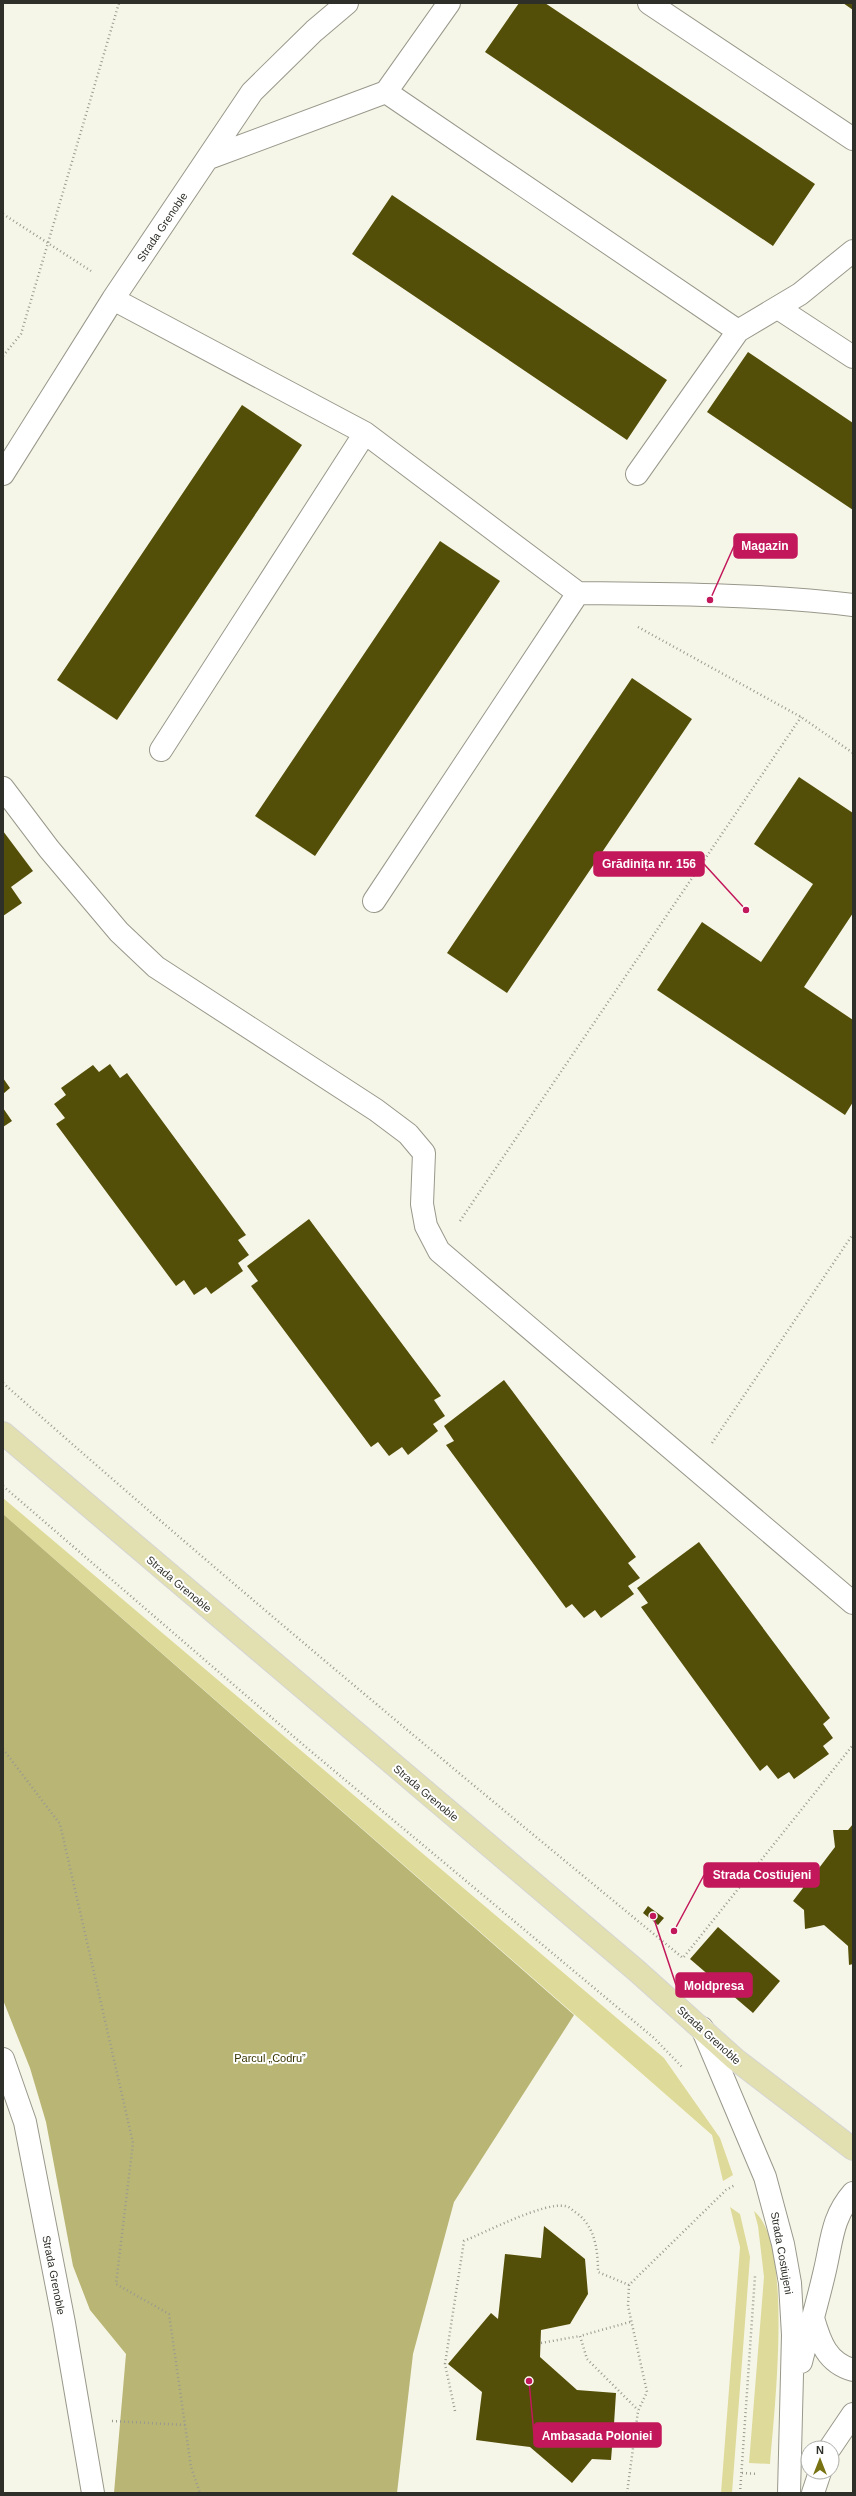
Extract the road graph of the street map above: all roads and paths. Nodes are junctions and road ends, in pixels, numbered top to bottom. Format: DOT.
graph roads {
  1 [pos="119,3"];
  2 [pos="347,3"];
  3 [pos="449,3"];
  4 [pos="649,3"];
  5 [pos="386,92"];
  6 [pos="853,139"];
  7 [pos="209,158"];
  8 [pos="3,214"];
  9 [pos="49,244"];
  10 [pos="853,251"];
  11 [pos="91,271"];
  12 [pos="113,299"];
  13 [pos="778,308"];
  14 [pos="738,331"];
  15 [pos="3,356"];
  16 [pos="853,357"];
  17 [pos="365,433"];
  18 [pos="3,474"];
  19 [pos="637,474"];
  20 [pos="578,593"];
  21 [pos="853,605"];
  22 [pos="634,624"];
  23 [pos="801,716"];
  24 [pos="161,750"];
  25 [pos="853,753"];
  26 [pos="3,788"];
  27 [pos="374,901"];
  28 [pos="853,1234"];
  29 [pos="439,1251"];
  30 [pos="3,1383"];
  31 [pos="3,1433"];
  32 [pos="695,1468"];
  33 [pos="3,1486"];
  34 [pos="853,1603"];
  35 [pos="853,1745"];
  36 [pos="3,1749"];
  37 [pos="702,2028"];
  38 [pos="3,2059"];
  39 [pos="687,2073"];
  40 [pos="853,2149"];
  41 [pos="741,2182"];
  42 [pos="853,2193"];
  43 [pos="756,2270"];
  44 [pos="629,2286"];
  45 [pos="813,2318"];
  46 [pos="630,2322"];
  47 [pos="580,2336"];
  48 [pos="541,2343"];
  49 [pos="853,2370"];
  50 [pos="793,2392"];
  51 [pos="454,2411"];
  52 [pos="638,2411"];
  53 [pos="853,2414"];
  54 [pos="116,2421"];
  55 [pos="185,2424"];
  56 [pos="835,2440"];
  57 [pos="817,2480"];
  58 [pos="93,2493"];
  59 [pos="200,2493"];
  60 [pos="627,2493"];
  61 [pos="740,2493"];
  62 [pos="789,2493"];
  63 [pos="813,2493"];
  1 -- 9 [label="path"];
  2 -- 7 [label="street, Strada Grenoble"];
  3 -- 5 [label="street"];
  4 -- 6 [label="street"];
  5 -- 7 [label="street"];
  5 -- 14 [label="street"];
  7 -- 12 [label="street, Strada Grenoble"];
  8 -- 9 [label="path"];
  9 -- 11 [label="path"];
  9 -- 15 [label="path"];
  10 -- 13 [label="street"];
  12 -- 17 [label="street"];
  12 -- 18 [label="street, Strada Grenoble"];
  13 -- 14 [label="street"];
  13 -- 16 [label="street"];
  14 -- 19 [label="street"];
  17 -- 20 [label="street"];
  17 -- 24 [label="street"];
  20 -- 21 [label="street"];
  20 -- 27 [label="street"];
  22 -- 23 [label="path"];
  23 -- 25 [label="path"];
  23 -- 29 [label="path"];
  26 -- 29 [label="street"];
  28 -- 32 [label="path"];
  29 -- 32 [label="street"];
  30 -- 35 [label="path"];
  31 -- 37 [label="main road, Strada Grenoble"];
  32 -- 34 [label="street"];
  33 -- 39 [label="path"];
  36 -- 55 [label="path"];
  37 -- 40 [label="main road, Strada Grenoble"];
  37 -- 50 [label="street, Strada Costiujeni"];
  38 -- 58 [label="street, Strada Grenoble"];
  41 -- 44 [label="path"];
  42 -- 45 [label="street"];
  43 -- 61 [label="path"];
  44 -- 46 [label="path"];
  44 -- 51 [label="path"];
  45 -- 49 [label="street"];
  45 -- 50 [label="street"];
  46 -- 47 [label="path"];
  46 -- 52 [label="path"];
  47 -- 48 [label="path"];
  47 -- 52 [label="path"];
  50 -- 62 [label="street, Strada Costiujeni"];
  52 -- 60 [label="path"];
  53 -- 56 [label="street"];
  54 -- 55 [label="path"];
  55 -- 59 [label="path"];
  57 -- 63 [label="street"];
}
